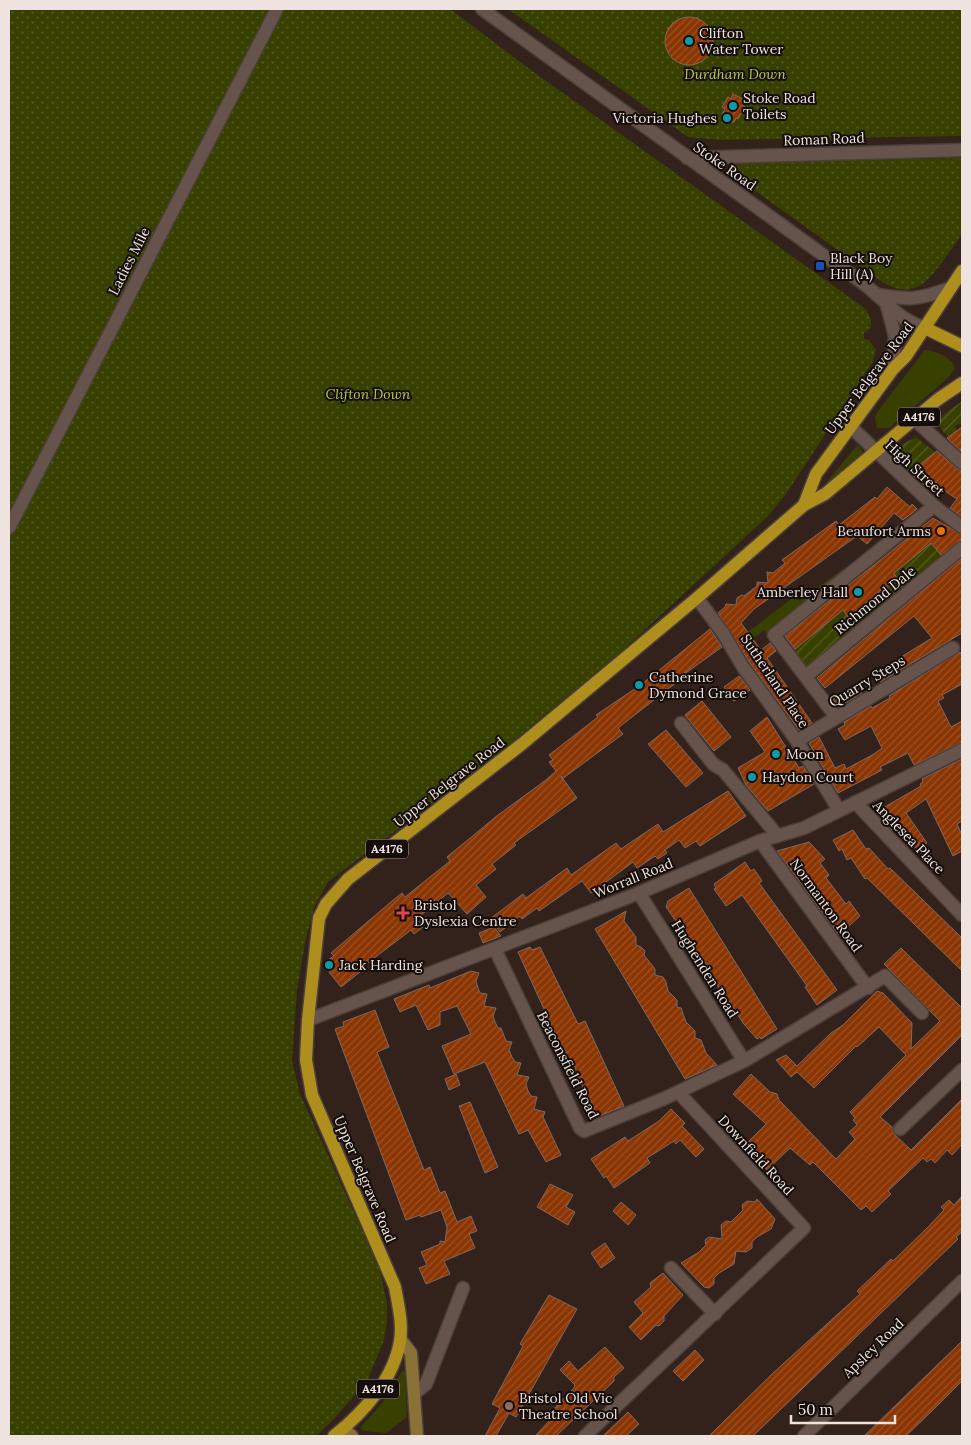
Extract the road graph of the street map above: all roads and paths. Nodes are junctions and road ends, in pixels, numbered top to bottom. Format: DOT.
graph roads {
  1 [pos="277,9"];
  2 [pos="482,9"];
  3 [pos="962,150"];
  4 [pos="688,158"];
  5 [pos="962,270"];
  6 [pos="948,289"];
  7 [pos="878,295"];
  8 [pos="887,306"];
  9 [pos="925,328"];
  10 [pos="962,346"];
  11 [pos="893,369"];
  12 [pos="962,383"];
  13 [pos="915,420"];
  14 [pos="851,426"];
  15 [pos="875,451"];
  16 [pos="962,462"];
  17 [pos="804,505"];
  18 [pos="934,506"];
  19 [pos="962,527"];
  20 [pos="9,528"];
  21 [pos="962,548"];
  22 [pos="698,598"];
  23 [pos="953,648"];
  24 [pos="806,676"];
  25 [pos="836,717"];
  26 [pos="681,723"];
  27 [pos="797,741"];
  28 [pos="962,750"];
  29 [pos="855,802"];
  30 [pos="839,810"];
  31 [pos="777,835"];
  32 [pos="760,841"];
  33 [pos="639,893"];
  34 [pos="961,911"];
  35 [pos="494,949"];
  36 [pos="868,988"];
  37 [pos="922,1013"];
  38 [pos="308,1020"];
  39 [pos="744,1061"];
  40 [pos="962,1070"];
  41 [pos="678,1092"];
  42 [pos="900,1129"];
  43 [pos="670,1268"];
  44 [pos="962,1281"];
  45 [pos="464,1288"];
  46 [pos="715,1314"];
  47 [pos="401,1340"];
  48 [pos="415,1393"];
  49 [pos="343,1434"];
  50 [pos="417,1436"];
  51 [pos="585,1436"];
  52 [pos="804,1436"];
  1 -- 20 [label="street, Ladies Mile"];
  2 -- 4 [label="street, Stoke Road"];
  3 -- 4 [label="street, Roman Road"];
  4 -- 7 [label="street, Stoke Road"];
  5 -- 6 [label="main road, Upper Belgrave Road"];
  6 -- 7 [label="street, Stoke Road"];
  6 -- 9 [label="main road, Upper Belgrave Road"];
  7 -- 8 [label="street, Stoke Road"];
  8 -- 9 [label="street, Stoke Road"];
  8 -- 11 [label="street, Stoke Road"];
  9 -- 10 [label="main road"];
  9 -- 11 [label="main road, Upper Belgrave Road / A4176"];
  11 -- 14 [label="main road, Upper Belgrave Road / A4176"];
  12 -- 13 [label="main road, Upper Belgrave Road / A4176"];
  13 -- 15 [label="main road, Upper Belgrave Road / A4176"];
  13 -- 16 [label="street"];
  14 -- 15 [label="street, High Street"];
  14 -- 17 [label="main road, Upper Belgrave Road / A4176"];
  15 -- 17 [label="main road, Upper Belgrave Road / A4176"];
  15 -- 18 [label="street, High Street"];
  17 -- 22 [label="main road, Upper Belgrave Road / A4176"];
  18 -- 19 [label="street, High Street"];
  18 -- 24 [label="street"];
  21 -- 24 [label="street, Richmond Dale"];
  22 -- 27 [label="street, Sutherland Place"];
  22 -- 38 [label="main road, Upper Belgrave Road / A4176"];
  23 -- 25 [label="street, Quarry Steps"];
  24 -- 25 [label="street"];
  25 -- 27 [label="street, Quarry Steps"];
  26 -- 31 [label="street"];
  27 -- 30 [label="street, Sutherland Place"];
  28 -- 29 [label="street, Worrall Road"];
  29 -- 30 [label="street, Worrall Road"];
  29 -- 34 [label="street, Anglesea Place"];
  30 -- 31 [label="street, Worrall Road"];
  31 -- 32 [label="street, Worrall Road"];
  32 -- 33 [label="street, Worrall Road"];
  32 -- 36 [label="street, Normanton Road"];
  33 -- 35 [label="street, Worrall Road"];
  33 -- 39 [label="street, Hughenden Road"];
  35 -- 38 [label="street, Worrall Road"];
  35 -- 41 [label="street, Beaconsfield Road"];
  36 -- 37 [label="street"];
  36 -- 39 [label="street"];
  38 -- 47 [label="main road, Upper Belgrave Road / A4176"];
  39 -- 41 [label="street"];
  40 -- 42 [label="street"];
  41 -- 46 [label="street, Downfield Road"];
  43 -- 46 [label="street"];
  44 -- 52 [label="street, Apsley Road"];
  45 -- 48 [label="street"];
  46 -- 51 [label="street, Downfield Road"];
  47 -- 48 [label="main road"];
  47 -- 49 [label="main road, A4176"];
  48 -- 50 [label="main road"];
}
